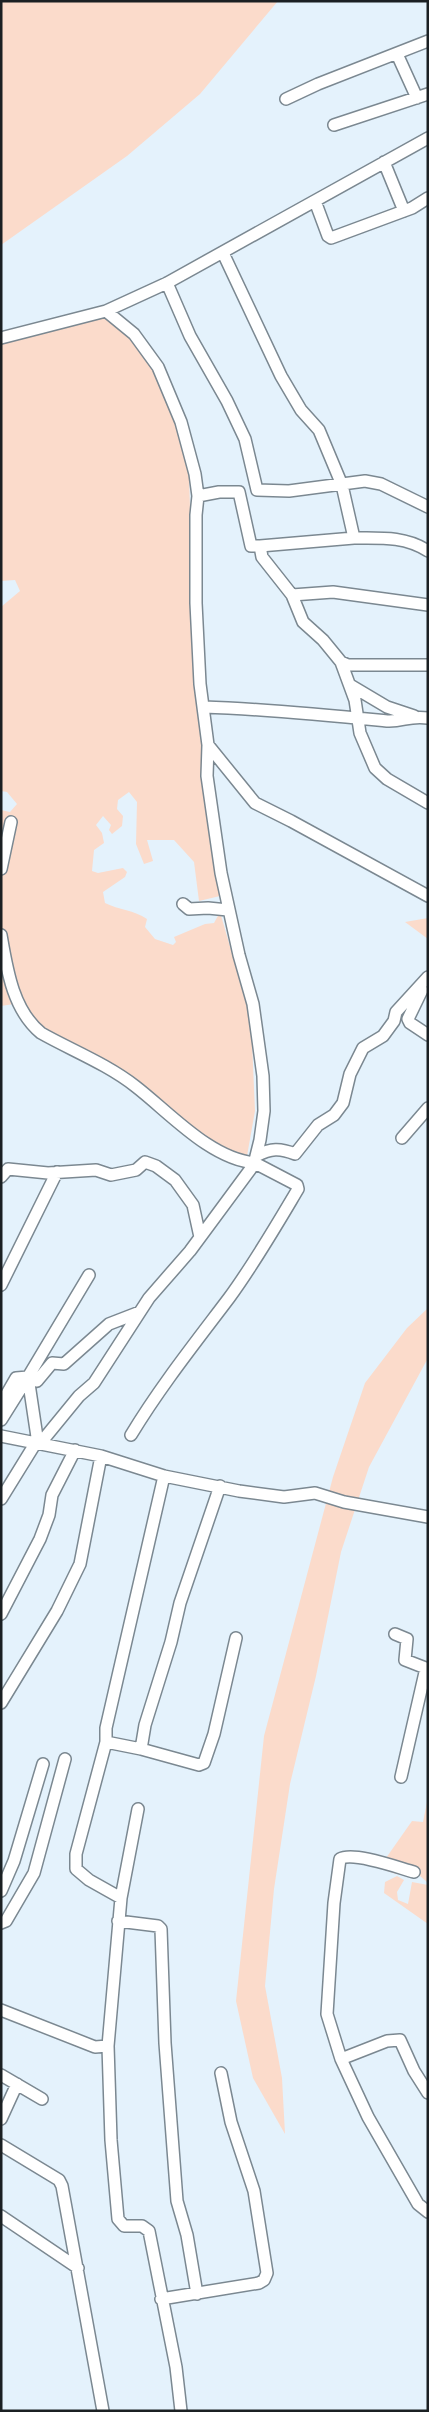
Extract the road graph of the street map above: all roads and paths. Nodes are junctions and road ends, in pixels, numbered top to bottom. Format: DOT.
graph roads {
  1 [pos="428,41"];
  2 [pos="397,54"];
  3 [pos="422,96"];
  4 [pos="286,99"];
  5 [pos="334,125"];
  6 [pos="428,138"];
  7 [pos="384,162"];
  8 [pos="428,198"];
  9 [pos="315,201"];
  10 [pos="404,211"];
  11 [pos="223,253"];
  12 [pos="167,283"];
  13 [pos="106,311"];
  14 [pos="1,338"];
  15 [pos="342,485"];
  16 [pos="257,490"];
  17 [pos="238,492"];
  18 [pos="198,496"];
  19 [pos="428,507"];
  20 [pos="354,538"];
  21 [pos="260,546"];
  22 [pos="428,551"];
  23 [pos="292,595"];
  24 [pos="428,605"];
  25 [pos="342,662"];
  26 [pos="428,665"];
  27 [pos="350,685"];
  28 [pos="204,706"];
  29 [pos="414,716"];
  30 [pos="357,717"];
  31 [pos="428,718"];
  32 [pos="208,745"];
  33 [pos="428,803"];
  34 [pos="11,822"];
  35 [pos="1,869"];
  36 [pos="428,896"];
  37 [pos="183,904"];
  38 [pos="228,910"];
  39 [pos="1,935"];
  40 [pos="426,979"];
  41 [pos="428,1035"];
  42 [pos="428,1108"];
  43 [pos="402,1138"];
  44 [pos="255,1159"];
  45 [pos="57,1172"];
  46 [pos="1,1177"];
  47 [pos="200,1237"];
  48 [pos="89,1275"];
  49 [pos="1,1285"];
  50 [pos="140,1312"];
  51 [pos="28,1377"];
  52 [pos="1,1404"];
  53 [pos="1,1420"];
  54 [pos="131,1435"];
  55 [pos="1,1436"];
  56 [pos="39,1442"];
  57 [pos="75,1450"];
  58 [pos="101,1456"];
  59 [pos="164,1476"];
  60 [pos="220,1486"];
  61 [pos="1,1500"];
  62 [pos="428,1517"];
  63 [pos="1,1614"];
  64 [pos="395,1634"];
  65 [pos="236,1638"];
  66 [pos="427,1669"];
  67 [pos="1,1703"];
  68 [pos="106,1742"];
  69 [pos="141,1750"];
  70 [pos="65,1759"];
  71 [pos="43,1764"];
  72 [pos="401,1777"];
  73 [pos="138,1809"];
  74 [pos="414,1872"];
  75 [pos="1,1891"];
  76 [pos="121,1898"];
  77 [pos="118,1922"];
  78 [pos="1,1923"];
  79 [pos="1,2010"];
  80 [pos="108,2046"];
  81 [pos="341,2058"];
  82 [pos="221,2073"];
  83 [pos="1,2076"];
  84 [pos="17,2084"];
  85 [pos="428,2093"];
  86 [pos="42,2099"];
  87 [pos="1,2119"];
  88 [pos="1,2145"];
  89 [pos="428,2212"];
  90 [pos="1,2216"];
  91 [pos="78,2268"];
  92 [pos="197,2294"];
  93 [pos="162,2299"];
  94 [pos="103,2411"];
  95 [pos="180,2411"];
  1 -- 2 [label="street"];
  2 -- 3 [label="street"];
  2 -- 4 [label="street"];
  3 -- 5 [label="street"];
  6 -- 7 [label="street"];
  7 -- 9 [label="street"];
  7 -- 10 [label="street"];
  8 -- 10 [label="street"];
  9 -- 10 [label="street"];
  9 -- 11 [label="street"];
  11 -- 12 [label="street"];
  11 -- 15 [label="street"];
  12 -- 13 [label="street"];
  12 -- 16 [label="street"];
  13 -- 14 [label="street"];
  13 -- 18 [label="street"];
  15 -- 16 [label="street"];
  15 -- 19 [label="street"];
  15 -- 20 [label="street"];
  16 -- 17 [label="street"];
  17 -- 18 [label="street"];
  17 -- 21 [label="street"];
  18 -- 28 [label="street"];
  20 -- 21 [label="street"];
  20 -- 22 [label="street"];
  21 -- 23 [label="street"];
  23 -- 24 [label="street"];
  23 -- 25 [label="street"];
  25 -- 26 [label="street"];
  25 -- 27 [label="street"];
  27 -- 29 [label="street"];
  27 -- 30 [label="street"];
  28 -- 30 [label="street"];
  28 -- 32 [label="street"];
  29 -- 30 [label="street"];
  29 -- 31 [label="street"];
  30 -- 33 [label="street"];
  32 -- 36 [label="street"];
  32 -- 38 [label="street"];
  34 -- 35 [label="street"];
  37 -- 38 [label="street"];
  38 -- 44 [label="street"];
  39 -- 44 [label="street"];
  40 -- 41 [label="street"];
  40 -- 44 [label="street"];
  42 -- 43 [label="street"];
  44 -- 47 [label="street"];
  44 -- 54 [label="street"];
  45 -- 46 [label="street"];
  45 -- 47 [label="street"];
  45 -- 49 [label="street"];
  47 -- 50 [label="street"];
  48 -- 51 [label="street"];
  50 -- 51 [label="street"];
  50 -- 56 [label="street"];
  51 -- 52 [label="street"];
  51 -- 53 [label="street"];
  51 -- 56 [label="street"];
  55 -- 56 [label="street"];
  56 -- 57 [label="street"];
  56 -- 61 [label="street"];
  57 -- 58 [label="street"];
  57 -- 63 [label="street"];
  58 -- 59 [label="street"];
  58 -- 67 [label="street"];
  59 -- 60 [label="street"];
  59 -- 68 [label="street"];
  60 -- 62 [label="street"];
  60 -- 69 [label="street"];
  64 -- 66 [label="street"];
  65 -- 69 [label="street"];
  66 -- 72 [label="street"];
  68 -- 69 [label="street"];
  68 -- 76 [label="street"];
  70 -- 78 [label="street"];
  71 -- 75 [label="street"];
  73 -- 76 [label="street"];
  74 -- 81 [label="street"];
  76 -- 77 [label="street"];
  77 -- 80 [label="street"];
  77 -- 92 [label="street"];
  79 -- 80 [label="street"];
  80 -- 93 [label="street"];
  81 -- 85 [label="street"];
  81 -- 89 [label="street"];
  82 -- 92 [label="street"];
  83 -- 84 [label="street"];
  84 -- 86 [label="street"];
  84 -- 87 [label="street"];
  88 -- 91 [label="street"];
  90 -- 91 [label="street"];
  91 -- 94 [label="street"];
  92 -- 93 [label="street"];
  93 -- 95 [label="street"];
}
